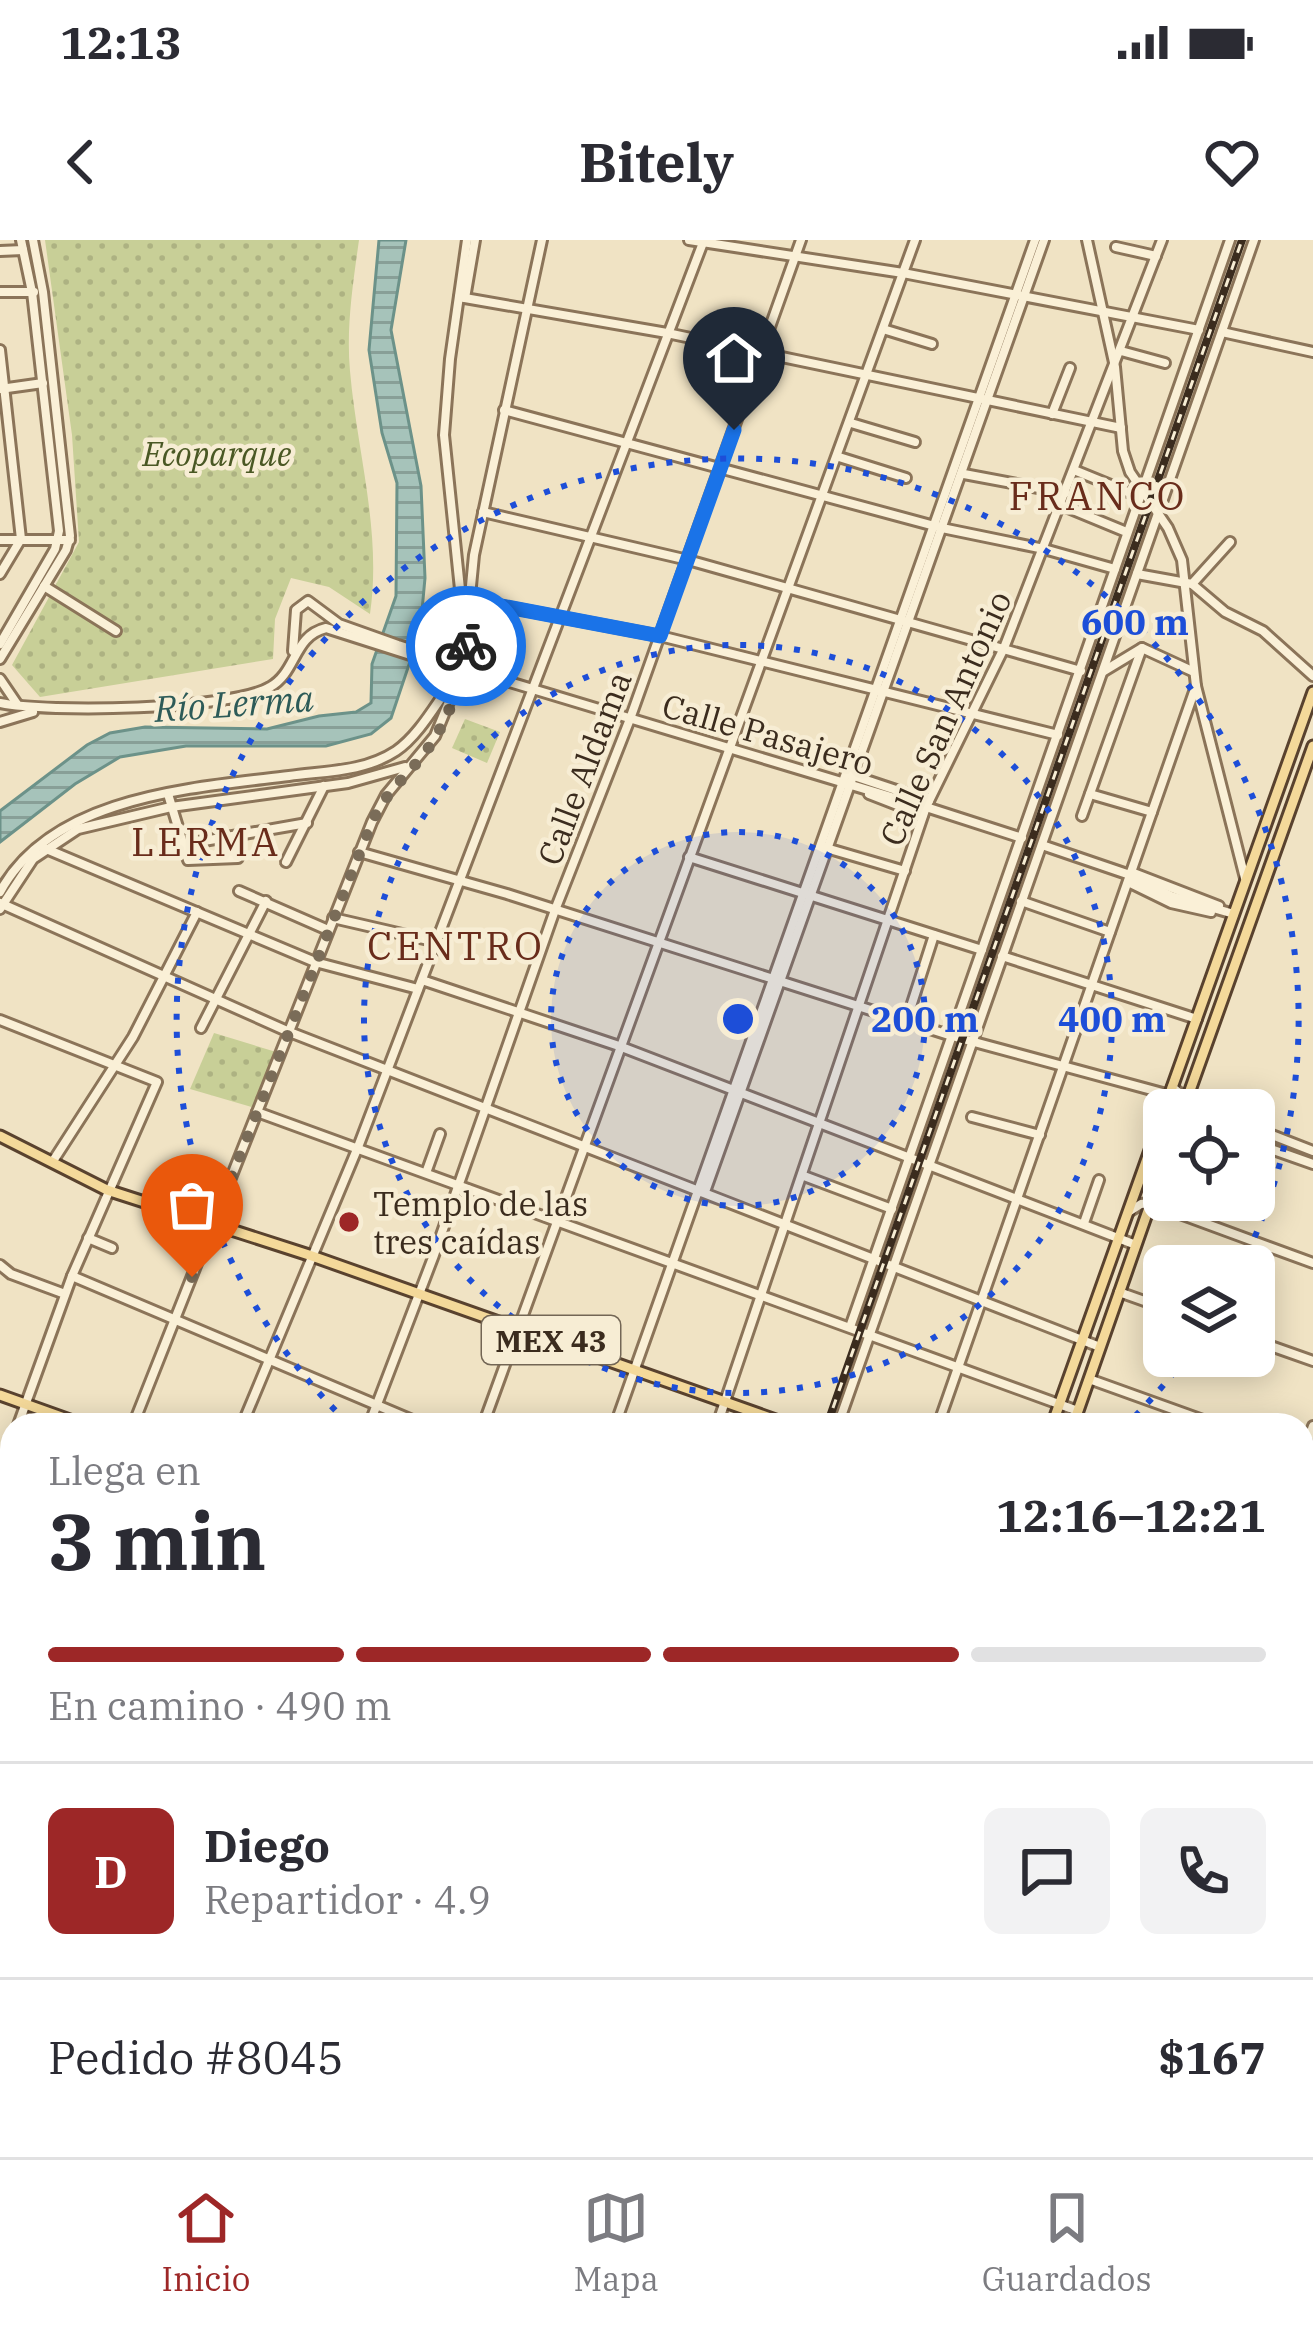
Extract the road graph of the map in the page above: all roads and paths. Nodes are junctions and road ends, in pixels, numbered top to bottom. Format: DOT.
graph roads {
  1 [pos="33,240"];
  2 [pos="471,240"];
  3 [pos="542,240"];
  4 [pos="689,240"];
  5 [pos="801,240"];
  6 [pos="915,240"];
  7 [pos="1035,240"];
  8 [pos="1044,240"];
  9 [pos="1087,240"];
  10 [pos="1162,240"];
  11 [pos="1230,240"];
  12 [pos="1254,240"];
  13 [pos="703,241"];
  14 [pos="22,245"];
  15 [pos="1116,247"];
  16 [pos="0,250"];
  17 [pos="1156,256"];
  18 [pos="795,257"];
  19 [pos="903,273"];
  20 [pos="0,292"];
  21 [pos="32,292"];
  22 [pos="43,292"];
  23 [pos="1021,296"];
  24 [pos="462,298"];
  25 [pos="526,308"];
  26 [pos="1102,311"];
  27 [pos="1134,317"];
  28 [pos="884,329"];
  29 [pos="1199,330"];
  30 [pos="1222,332"];
  31 [pos="668,333"];
  32 [pos="932,344"];
  33 [pos="0,350"];
  34 [pos="1121,351"];
  35 [pos="761,352"];
  36 [pos="1313,352"];
  37 [pos="1165,363"];
  38 [pos="1115,367"];
  39 [pos="1070,368"];
  40 [pos="867,377"];
  41 [pos="43,383"];
  42 [pos="3,389"];
  43 [pos="984,401"];
  44 [pos="504,410"];
  45 [pos="1052,414"];
  46 [pos="1094,422"];
  47 [pos="850,423"];
  48 [pos="1121,428"];
  49 [pos="626,441"];
  50 [pos="915,442"];
  51 [pos="838,457"];
  52 [pos="720,470"];
  53 [pos="1074,470"];
  54 [pos="964,474"];
  55 [pos="906,478"];
  56 [pos="1066,493"];
  57 [pos="825,495"];
  58 [pos="1143,496"];
  59 [pos="1060,505"];
  60 [pos="483,512"];
  61 [pos="1158,512"];
  62 [pos="938,527"];
  63 [pos="1124,531"];
  64 [pos="590,536"];
  65 [pos="21,539"];
  66 [pos="0,540"];
  67 [pos="64,540"];
  68 [pos="1230,542"];
  69 [pos="1044,549"];
  70 [pos="688,560"];
  71 [pos="1115,568"];
  72 [pos="0,574"];
  73 [pos="1136,574"];
  74 [pos="1189,583"];
  75 [pos="44,586"];
  76 [pos="789,588"];
  77 [pos="460,589"];
  78 [pos="470,600"];
  79 [pos="320,608"];
  80 [pos="562,616"];
  81 [pos="904,621"];
  82 [pos="334,625"];
  83 [pos="116,631"];
  84 [pos="3,632"];
  85 [pos="305,634"];
  86 [pos="660,636"];
  87 [pos="0,644"];
  88 [pos="1004,648"];
  89 [pos="1142,648"];
  90 [pos="448,649"];
  91 [pos="1109,652"];
  92 [pos="423,656"];
  93 [pos="1120,658"];
  94 [pos="0,659"];
  95 [pos="761,662"];
  96 [pos="463,668"];
  97 [pos="1081,671"];
  98 [pos="1102,672"];
  99 [pos="1193,672"];
  100 [pos="440,677"];
  101 [pos="1311,677"];
  102 [pos="0,679"];
  103 [pos="1196,686"];
  104 [pos="445,689"];
  105 [pos="535,690"];
  106 [pos="880,691"];
  107 [pos="1313,692"];
  108 [pos="0,703"];
  109 [pos="23,708"];
  110 [pos="40,710"];
  111 [pos="446,712"];
  112 [pos="974,714"];
  113 [pos="630,719"];
  114 [pos="0,722"];
  115 [pos="1058,735"];
  116 [pos="1313,746"];
  117 [pos="729,750"];
  118 [pos="417,763"];
  119 [pos="847,782"];
  120 [pos="324,786"];
  121 [pos="168,794"];
  122 [pos="1090,794"];
  123 [pos="171,807"];
  124 [pos="925,807"];
  125 [pos="1152,812"];
  126 [pos="1082,817"];
  127 [pos="307,823"];
  128 [pos="1022,838"];
  129 [pos="181,845"];
  130 [pos="1042,845"];
  131 [pos="824,847"];
  132 [pos="42,848"];
  133 [pos="359,852"];
  134 [pos="689,856"];
  135 [pos="238,858"];
  136 [pos="286,862"];
  137 [pos="1269,869"];
  138 [pos="905,871"];
  139 [pos="1130,877"];
  140 [pos="458,880"];
  141 [pos="1246,882"];
  142 [pos="0,892"];
  143 [pos="239,892"];
  144 [pos="808,894"];
  145 [pos="1022,901"];
  146 [pos="266,902"];
  147 [pos="1,906"];
  148 [pos="555,910"];
  149 [pos="1229,912"];
  150 [pos="197,913"];
  151 [pos="333,918"];
  152 [pos="889,920"];
  153 [pos="328,930"];
  154 [pos="1110,932"];
  155 [pos="1246,933"];
  156 [pos="249,934"];
  157 [pos="934,935"];
  158 [pos="437,942"];
  159 [pos="656,945"];
  160 [pos="982,950"];
  161 [pos="1002,956"];
  162 [pos="315,962"];
  163 [pos="166,977"];
  164 [pos="776,982"];
  165 [pos="420,985"];
  166 [pos="1092,985"];
  167 [pos="1205,998"];
  168 [pos="216,999"];
  169 [pos="860,1008"];
  170 [pos="519,1011"];
  171 [pos="1218,1011"];
  172 [pos="1197,1019"];
  173 [pos="0,1020"];
  174 [pos="906,1022"];
  175 [pos="201,1028"];
  176 [pos="287,1031"];
  177 [pos="951,1036"];
  178 [pos="973,1042"];
  179 [pos="619,1046"];
  180 [pos="1064,1065"];
  181 [pos="115,1067"];
  182 [pos="387,1071"];
  183 [pos="1163,1089"];
  184 [pos="1172,1089"];
  185 [pos="1190,1089"];
  186 [pos="737,1093"];
  187 [pos="485,1111"];
  188 [pos="257,1112"];
  189 [pos="972,1117"];
  190 [pos="821,1125"];
  191 [pos="440,1134"];
  192 [pos="1040,1135"];
  193 [pos="0,1136"];
  194 [pos="1275,1136"];
  195 [pos="358,1147"];
  196 [pos="583,1148"];
  197 [pos="1275,1151"];
  198 [pos="1313,1151"];
  199 [pos="910,1158"];
  200 [pos="53,1162"];
  201 [pos="1313,1165"];
  202 [pos="929,1166"];
  203 [pos="1143,1170"];
  204 [pos="426,1173"];
  205 [pos="804,1176"];
  206 [pos="1099,1180"];
  207 [pos="458,1186"];
  208 [pos="107,1190"];
  209 [pos="700,1193"];
  210 [pos="1017,1198"];
  211 [pos="1143,1204"];
  212 [pos="892,1209"];
  213 [pos="1127,1216"];
  214 [pos="556,1221"];
  215 [pos="1144,1221"];
  216 [pos="1199,1221"];
  217 [pos="214,1223"];
  218 [pos="1083,1224"];
  219 [pos="786,1227"];
  220 [pos="88,1238"];
  221 [pos="1119,1238"];
  222 [pos="1136,1244"];
  223 [pos="112,1248"];
  224 [pos="312,1256"];
  225 [pos="874,1261"];
  226 [pos="1313,1263"];
  227 [pos="675,1264"];
  228 [pos="0,1267"];
  229 [pos="893,1268"];
  230 [pos="72,1276"];
  231 [pos="1119,1292"];
  232 [pos="420,1293"];
  233 [pos="65,1294"];
  234 [pos="763,1295"];
  235 [pos="1143,1301"];
  236 [pos="982,1302"];
  237 [pos="175,1319"];
  238 [pos="850,1327"];
  239 [pos="518,1328"];
  240 [pos="870,1334"];
  241 [pos="1082,1340"];
  242 [pos="1100,1347"];
  243 [pos="1275,1347"];
  244 [pos="269,1360"];
  245 [pos="1313,1361"];
  246 [pos="959,1367"];
  247 [pos="636,1370"];
  248 [pos="1089,1378"];
  249 [pos="0,1395"];
  250 [pos="725,1402"];
  251 [pos="26,1404"];
  252 [pos="1060,1405"];
  253 [pos="377,1406"];
  254 [pos="1078,1411"];
  255 [pos="23,1413"];
  256 [pos="51,1413"];
  257 [pos="138,1413"];
  258 [pos="247,1413"];
  259 [pos="374,1413"];
  260 [pos="394,1413"];
  261 [pos="487,1413"];
  262 [pos="620,1413"];
  263 [pos="721,1413"];
  264 [pos="756,1413"];
  265 [pos="842,1413"];
  266 [pos="943,1413"];
  267 [pos="1057,1413"];
  268 [pos="1184,1413"];
  1 -- 22 [label="street"];
  2 -- 24 [label="street"];
  3 -- 25 [label="street"];
  4 -- 13 [label="street"];
  5 -- 18 [label="street, Calle Aldama"];
  6 -- 19 [label="street"];
  7 -- 23 [label="street"];
  8 -- 23 [label="street"];
  9 -- 26 [label="street"];
  10 -- 17 [label="street, Calle San Antonio"];
  11 -- 29 [label="street"];
  12 -- 30 [label="street"];
  13 -- 18 [label="street"];
  13 -- 31 [label="street"];
  14 -- 16 [label="street"];
  14 -- 21 [label="street"];
  15 -- 17 [label="street"];
  17 -- 27 [label="street, Calle San Antonio"];
  18 -- 19 [label="street"];
  18 -- 35 [label="street, Calle Aldama"];
  19 -- 23 [label="street"];
  19 -- 28 [label="street"];
  20 -- 21 [label="street"];
  21 -- 22 [label="street"];
  21 -- 41 [label="street"];
  22 -- 67 [label="street"];
  23 -- 26 [label="street"];
  23 -- 43 [label="street"];
  24 -- 25 [label="street"];
  24 -- 77 [label="street"];
  25 -- 31 [label="street"];
  25 -- 44 [label="street"];
  26 -- 27 [label="street"];
  26 -- 38 [label="street"];
  27 -- 29 [label="street"];
  27 -- 34 [label="street, Calle San Antonio"];
  28 -- 32 [label="street"];
  28 -- 40 [label="street"];
  29 -- 58 [label="street"];
  30 -- 36 [label="street"];
  30 -- 61 [label="street"];
  31 -- 35 [label="street"];
  31 -- 49 [label="street"];
  33 -- 42 [label="street"];
  34 -- 37 [label="street"];
  34 -- 38 [label="street, Calle San Antonio"];
  35 -- 40 [label="street"];
  35 -- 52 [label="street, Calle Aldama"];
  38 -- 46 [label="street, Calle San Antonio"];
  38 -- 48 [label="street"];
  39 -- 45 [label="street"];
  40 -- 43 [label="street"];
  40 -- 47 [label="street"];
  41 -- 42 [label="street"];
  41 -- 67 [label="street"];
  42 -- 65 [label="street"];
  43 -- 45 [label="street"];
  43 -- 54 [label="street"];
  43 -- 62 [label="street"];
  44 -- 49 [label="street"];
  44 -- 60 [label="street"];
  45 -- 46 [label="street"];
  46 -- 48 [label="street"];
  46 -- 53 [label="street, Calle San Antonio"];
  47 -- 50 [label="street"];
  47 -- 51 [label="street"];
  48 -- 58 [label="street"];
  49 -- 52 [label="street"];
  49 -- 64 [label="street"];
  51 -- 55 [label="street"];
  51 -- 57 [label="street"];
  52 -- 57 [label="street"];
  52 -- 70 [label="street, Calle Aldama"];
  53 -- 56 [label="street, Calle San Antonio"];
  53 -- 58 [label="street"];
  54 -- 56 [label="street"];
  54 -- 62 [label="street"];
  56 -- 59 [label="street, Calle San Antonio"];
  57 -- 62 [label="street"];
  57 -- 76 [label="street"];
  58 -- 61 [label="street"];
  58 -- 71 [label="street"];
  59 -- 63 [label="street"];
  59 -- 69 [label="street, Calle San Antonio"];
  60 -- 64 [label="street"];
  60 -- 78 [label="street"];
  61 -- 73 [label="street"];
  61 -- 74 [label="street"];
  62 -- 69 [label="street"];
  62 -- 81 [label="street"];
  64 -- 70 [label="street"];
  64 -- 80 [label="street"];
  65 -- 66 [label="street"];
  65 -- 67 [label="street"];
  65 -- 72 [label="street"];
  67 -- 75 [label="street"];
  67 -- 84 [label="street"];
  68 -- 74 [label="street"];
  69 -- 71 [label="street"];
  69 -- 88 [label="street, Calle San Antonio"];
  70 -- 76 [label="street"];
  70 -- 86 [label="street, Calle Aldama"];
  71 -- 97 [label="street"];
  73 -- 74 [label="street"];
  73 -- 91 [label="street"];
  74 -- 99 [label="street"];
  74 -- 101 [label="street"];
  75 -- 83 [label="street"];
  75 -- 94 [label="street"];
  76 -- 81 [label="street"];
  76 -- 95 [label="street"];
  78 -- 80 [label="street"];
  78 -- 96 [label="street"];
  79 -- 82 [label="street"];
  79 -- 85 [label="street"];
  79 -- 85 [label="street"];
  80 -- 86 [label="street"];
  80 -- 105 [label="street"];
  81 -- 88 [label="street"];
  81 -- 106 [label="street"];
  82 -- 85 [label="street"];
  82 -- 92 [label="street"];
  84 -- 87 [label="street"];
  85 -- 110 [label="street"];
  86 -- 95 [label="street"];
  86 -- 113 [label="street, Calle Aldama"];
  88 -- 97 [label="street"];
  88 -- 112 [label="street, Calle San Antonio"];
  89 -- 93 [label="street"];
  89 -- 99 [label="street"];
  89 -- 122 [label="street"];
  90 -- 92 [label="street"];
  90 -- 96 [label="street"];
  90 -- 100 [label="street"];
  91 -- 93 [label="street"];
  91 -- 98 [label="street"];
  92 -- 100 [label="street"];
  93 -- 98 [label="street"];
  95 -- 106 [label="street"];
  95 -- 117 [label="street"];
  96 -- 100 [label="street"];
  96 -- 105 [label="street, Calle Pasajero"];
  96 -- 111 [label="street"];
  97 -- 115 [label="street"];
  98 -- 130 [label="street"];
  99 -- 103 [label="street"];
  100 -- 104 [label="street"];
  102 -- 109 [label="street"];
  103 -- 125 [label="street"];
  103 -- 141 [label="street"];
  104 -- 111 [label="street"];
  104 -- 121 [label="street"];
  105 -- 113 [label="street, Calle Pasajero"];
  105 -- 140 [label="street"];
  106 -- 112 [label="street"];
  106 -- 119 [label="street"];
  107 -- 141 [label="main road"];
  108 -- 109 [label="street"];
  109 -- 110 [label="street"];
  110 -- 114 [label="street"];
  111 -- 118 [label="street"];
  112 -- 115 [label="street"];
  112 -- 124 [label="street, Calle San Antonio"];
  113 -- 117 [label="street, Calle Pasajero"];
  113 -- 148 [label="street, Calle Aldama"];
  115 -- 128 [label="street"];
  116 -- 137 [label="main road"];
  117 -- 119 [label="street, Calle Pasajero"];
  117 -- 134 [label="street"];
  118 -- 120 [label="street"];
  118 -- 133 [label="street"];
  119 -- 124 [label="street, Calle Pasajero"];
  119 -- 131 [label="street"];
  120 -- 123 [label="street"];
  120 -- 127 [label="street"];
  121 -- 123 [label="street"];
  121 -- 132 [label="street"];
  122 -- 125 [label="street"];
  122 -- 126 [label="street"];
  123 -- 129 [label="street"];
  123 -- 132 [label="street"];
  124 -- 128 [label="street"];
  124 -- 138 [label="street, Calle San Antonio"];
  125 -- 139 [label="street"];
  127 -- 129 [label="street"];
  127 -- 136 [label="street"];
  128 -- 160 [label="street"];
  129 -- 135 [label="street"];
  130 -- 139 [label="street"];
  130 -- 145 [label="street"];
  131 -- 138 [label="street"];
  131 -- 144 [label="street"];
  132 -- 142 [label="street"];
  132 -- 147 [label="street"];
  132 -- 150 [label="street"];
  133 -- 140 [label="street"];
  133 -- 151 [label="street"];
  134 -- 144 [label="street"];
  134 -- 159 [label="street"];
  137 -- 141 [label="main road"];
  137 -- 155 [label="main road"];
  138 -- 152 [label="street, Calle San Antonio"];
  139 -- 149 [label="street"];
  139 -- 154 [label="street"];
  140 -- 148 [label="street"];
  140 -- 158 [label="street"];
  141 -- 149 [label="main road"];
  143 -- 146 [label="street"];
  144 -- 152 [label="street"];
  144 -- 164 [label="street"];
  145 -- 154 [label="street"];
  145 -- 161 [label="street"];
  146 -- 153 [label="street"];
  146 -- 156 [label="street"];
  147 -- 163 [label="street"];
  148 -- 159 [label="street"];
  148 -- 170 [label="street, Calle Aldama"];
  149 -- 155 [label="main road"];
  149 -- 167 [label="main road"];
  150 -- 156 [label="street"];
  150 -- 163 [label="street"];
  151 -- 153 [label="street"];
  151 -- 158 [label="street"];
  152 -- 157 [label="street"];
  152 -- 169 [label="street, Calle San Antonio"];
  153 -- 162 [label="street"];
  154 -- 166 [label="street"];
  155 -- 171 [label="main road"];
  156 -- 162 [label="street"];
  156 -- 168 [label="street"];
  157 -- 160 [label="street"];
  157 -- 174 [label="street"];
  158 -- 165 [label="street"];
  159 -- 164 [label="street"];
  159 -- 179 [label="street"];
  160 -- 177 [label="street"];
  161 -- 166 [label="street"];
  161 -- 178 [label="street"];
  162 -- 165 [label="street"];
  162 -- 176 [label="street"];
  163 -- 168 [label="street"];
  163 -- 181 [label="street"];
  164 -- 169 [label="street"];
  164 -- 186 [label="street"];
  165 -- 170 [label="street"];
  165 -- 182 [label="street"];
  166 -- 172 [label="street"];
  166 -- 180 [label="street"];
  167 -- 171 [label="main road"];
  167 -- 172 [label="main road"];
  168 -- 175 [label="street"];
  168 -- 176 [label="street"];
  169 -- 174 [label="street"];
  169 -- 190 [label="street, Calle San Antonio"];
  170 -- 179 [label="street"];
  170 -- 187 [label="street, Calle Aldama"];
  171 -- 185 [label="main road"];
  172 -- 184 [label="main road"];
  173 -- 181 [label="street"];
  174 -- 177 [label="street"];
  176 -- 182 [label="street"];
  176 -- 188 [label="street"];
  177 -- 178 [label="street"];
  177 -- 199 [label="street"];
  178 -- 180 [label="street"];
  178 -- 202 [label="street"];
  179 -- 186 [label="street"];
  179 -- 196 [label="street"];
  180 -- 183 [label="street"];
  180 -- 192 [label="street"];
  181 -- 200 [label="street"];
  181 -- 208 [label="street"];
  182 -- 187 [label="street"];
  182 -- 195 [label="street"];
  186 -- 190 [label="street"];
  186 -- 209 [label="street"];
  187 -- 196 [label="street"];
  187 -- 207 [label="street, Calle Aldama"];
  188 -- 195 [label="street"];
  188 -- 217 [label="street"];
  189 -- 192 [label="street"];
  190 -- 199 [label="street"];
  190 -- 205 [label="street, Calle San Antonio"];
  191 -- 204 [label="street"];
  192 -- 210 [label="street"];
  193 -- 200 [label="main road, MEX 43"];
  194 -- 198 [label="street"];
  195 -- 204 [label="street"];
  195 -- 224 [label="street"];
  196 -- 209 [label="street"];
  196 -- 214 [label="street"];
  197 -- 201 [label="street"];
  199 -- 202 [label="street"];
  199 -- 212 [label="street"];
  200 -- 208 [label="main road, MEX 43"];
  202 -- 210 [label="street"];
  202 -- 229 [label="street"];
  203 -- 213 [label="main road"];
  204 -- 207 [label="street"];
  205 -- 212 [label="street"];
  205 -- 219 [label="street, Calle San Antonio"];
  206 -- 218 [label="street"];
  207 -- 214 [label="street"];
  207 -- 232 [label="street, Calle Aldama"];
  208 -- 217 [label="main road, MEX 43"];
  208 -- 220 [label="street"];
  209 -- 219 [label="street"];
  209 -- 227 [label="street"];
  210 -- 218 [label="street"];
  210 -- 236 [label="street"];
  211 -- 213 [label="street"];
  212 -- 225 [label="street"];
  213 -- 221 [label="main road"];
  214 -- 227 [label="street"];
  214 -- 239 [label="street"];
  215 -- 222 [label="main road"];
  216 -- 226 [label="street"];
  217 -- 224 [label="main road, MEX 43"];
  217 -- 237 [label="street"];
  218 -- 221 [label="street"];
  219 -- 225 [label="street"];
  219 -- 234 [label="street, Calle San Antonio"];
  220 -- 223 [label="street"];
  220 -- 230 [label="street"];
  221 -- 222 [label="street"];
  221 -- 241 [label="main road"];
  222 -- 231 [label="main road"];
  224 -- 232 [label="main road, MEX 43"];
  224 -- 244 [label="street"];
  225 -- 229 [label="street"];
  225 -- 238 [label="street"];
  227 -- 234 [label="street"];
  227 -- 247 [label="street"];
  228 -- 233 [label="street"];
  229 -- 236 [label="street"];
  229 -- 240 [label="street"];
  230 -- 233 [label="street"];
  230 -- 237 [label="street"];
  231 -- 235 [label="street"];
  231 -- 242 [label="main road"];
  232 -- 239 [label="main road, MEX 43"];
  232 -- 253 [label="street, Calle Aldama"];
  233 -- 251 [label="street"];
  234 -- 238 [label="street"];
  234 -- 250 [label="street, Calle San Antonio"];
  236 -- 241 [label="street"];
  236 -- 246 [label="street"];
  237 -- 244 [label="street"];
  237 -- 257 [label="street"];
  238 -- 240 [label="street"];
  239 -- 247 [label="main road, MEX 43"];
  239 -- 261 [label="street"];
  240 -- 246 [label="street"];
  240 -- 265 [label="street"];
  241 -- 242 [label="street"];
  241 -- 252 [label="main road"];
  242 -- 248 [label="main road"];
  243 -- 245 [label="street"];
  244 -- 253 [label="street"];
  244 -- 258 [label="street"];
  246 -- 252 [label="street"];
  246 -- 266 [label="street"];
  247 -- 250 [label="main road, MEX 43"];
  247 -- 262 [label="street"];
  248 -- 254 [label="main road"];
  248 -- 268 [label="street"];
  249 -- 251 [label="main road"];
  250 -- 263 [label="street, Calle San Antonio"];
  250 -- 264 [label="main road, MEX 43"];
  251 -- 255 [label="street"];
  251 -- 256 [label="main road"];
  252 -- 254 [label="street"];
  252 -- 267 [label="main road"];
  253 -- 259 [label="street, Calle Aldama"];
  253 -- 260 [label="street"];
}
